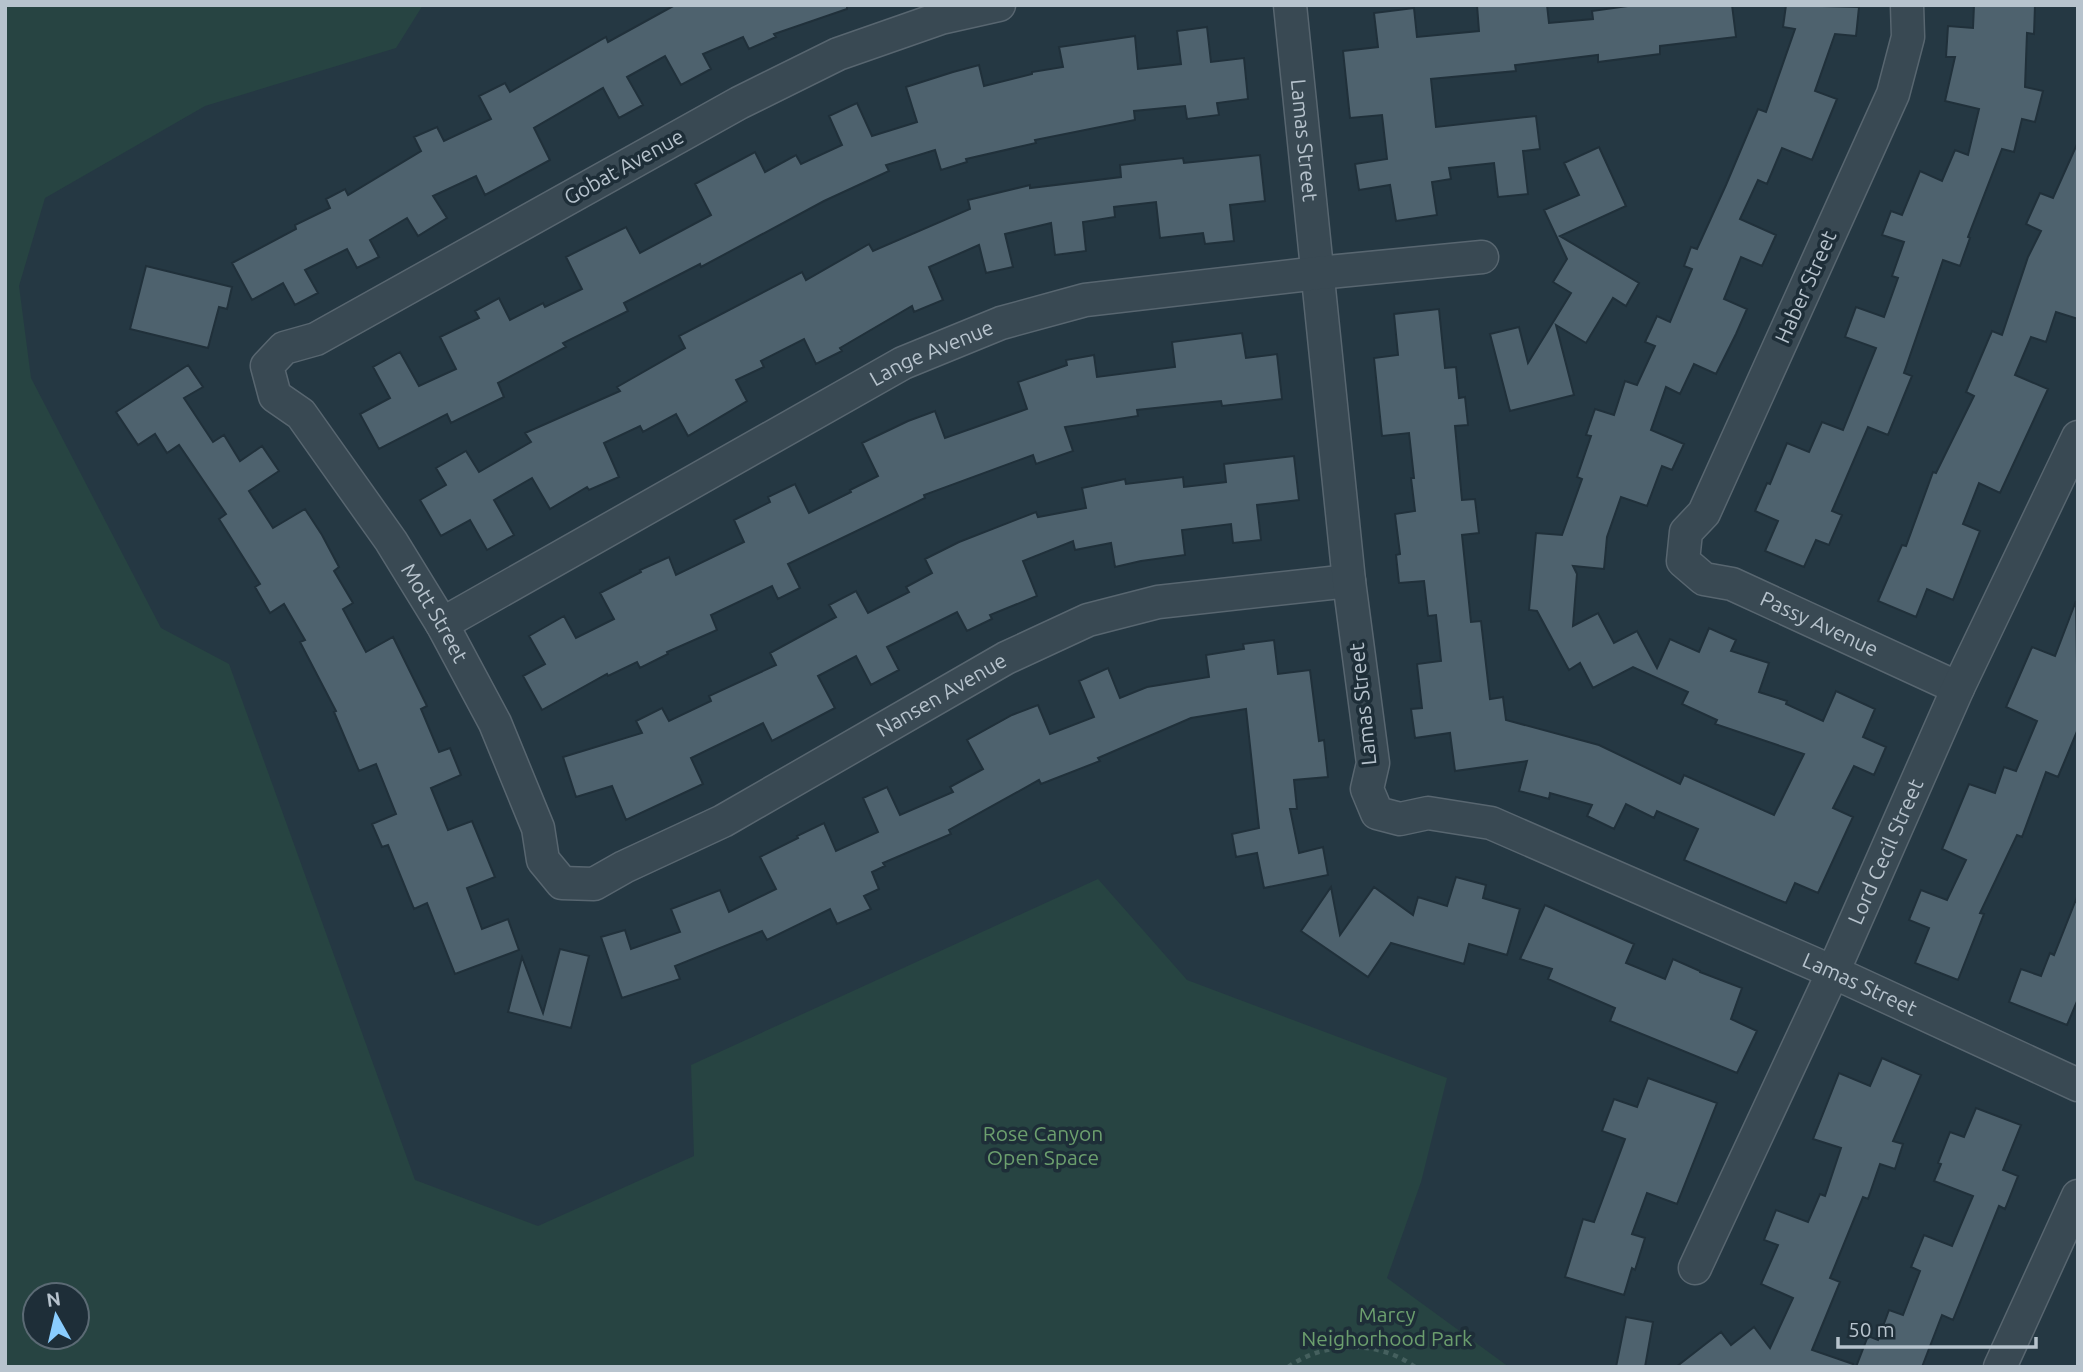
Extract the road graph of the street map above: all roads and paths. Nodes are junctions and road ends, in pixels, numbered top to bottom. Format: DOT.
graph roads {
  1 [pos="999,5"];
  2 [pos="1290,5"];
  3 [pos="1907,5"];
  4 [pos="1482,257"];
  5 [pos="1318,273"];
  6 [pos="267,366"];
  7 [pos="2078,437"];
  8 [pos="1683,561"];
  9 [pos="1349,581"];
  10 [pos="442,624"];
  11 [pos="1958,688"];
  12 [pos="562,883"];
  13 [pos="1833,972"];
  14 [pos="2078,1085"];
  15 [pos="2078,1196"];
  16 [pos="1695,1268"];
  17 [pos="1288,1367"];
  18 [pos="1415,1367"];
  19 [pos="2000,1367"];
  1 -- 6 [label="street, Gobat Avenue"];
  2 -- 5 [label="street, Lamas Street"];
  3 -- 8 [label="street, Haber Street"];
  4 -- 5 [label="street, Lange Avenue"];
  5 -- 9 [label="street, Lamas Street"];
  5 -- 10 [label="street, Lange Avenue"];
  6 -- 10 [label="street, Mott Street"];
  7 -- 11 [label="street, Lord Cecil Street"];
  8 -- 11 [label="street, Passy Avenue"];
  9 -- 12 [label="street, Nansen Avenue"];
  9 -- 13 [label="street, Lamas Street"];
  10 -- 12 [label="street, Mott Street"];
  11 -- 13 [label="street, Lord Cecil Street"];
  13 -- 14 [label="street, Lamas Street"];
  13 -- 16 [label="street, Lord Cecil Street"];
  15 -- 19 [label="street"];
  17 -- 18 [label="path"];
}
